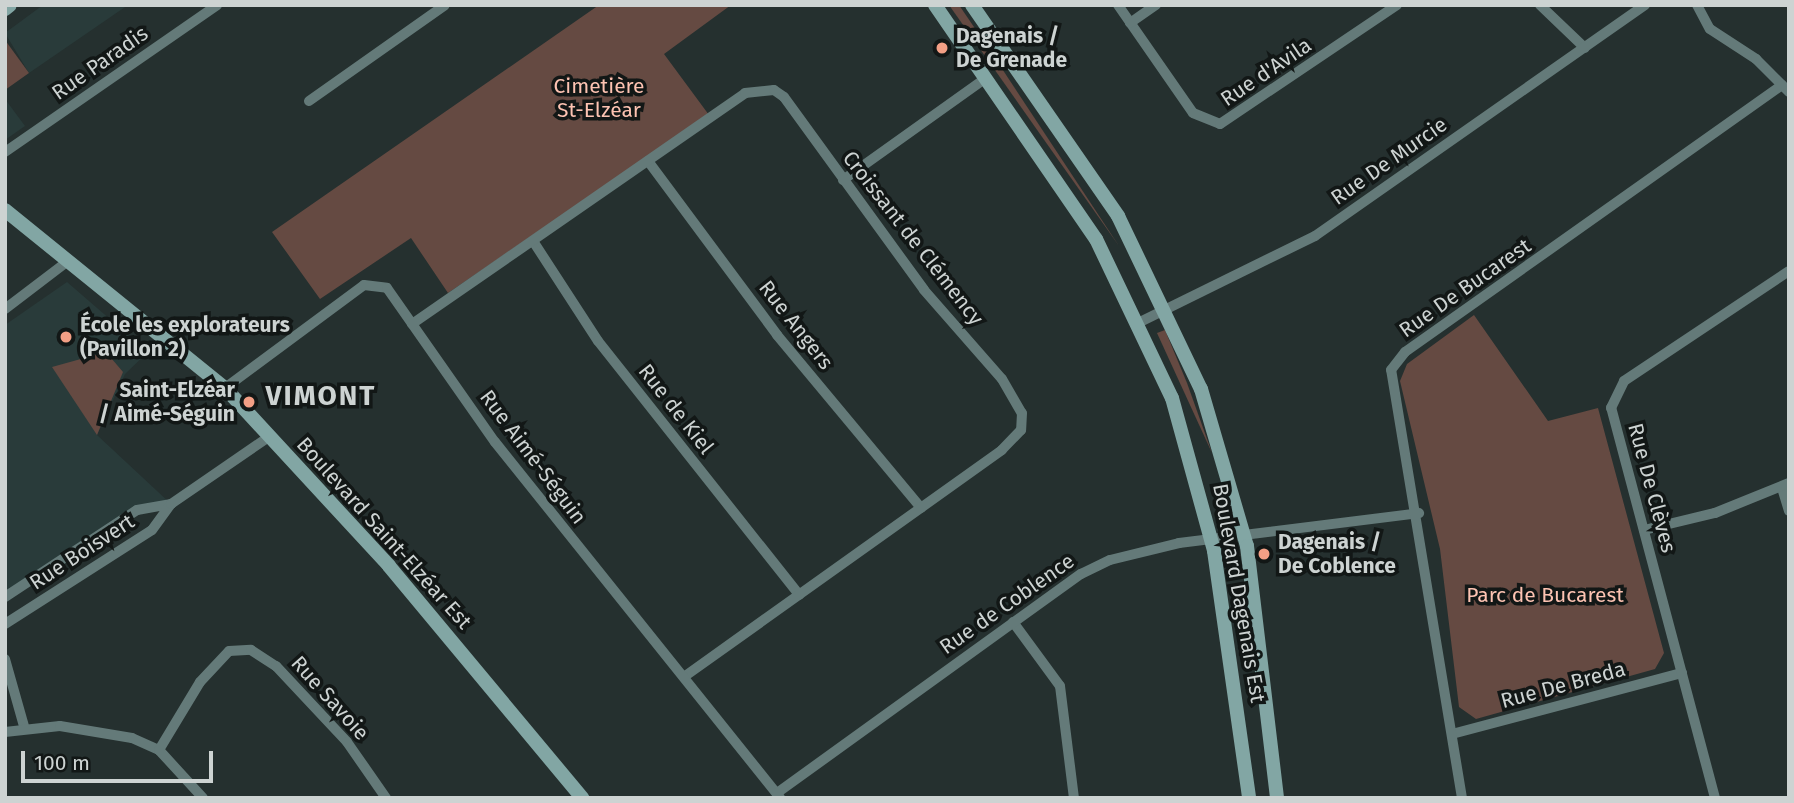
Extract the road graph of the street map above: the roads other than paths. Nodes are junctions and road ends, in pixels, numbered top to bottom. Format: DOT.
graph roads {
  1 [pos="10,5"];
  2 [pos="216,5"];
  3 [pos="445,5"];
  4 [pos="935,5"];
  5 [pos="972,5"];
  6 [pos="1118,5"];
  7 [pos="1156,5"];
  8 [pos="1397,5"];
  9 [pos="1539,5"];
  10 [pos="1645,5"];
  11 [pos="1697,5"];
  12 [pos="5,9"];
  13 [pos="1130,23"];
  14 [pos="1586,48"];
  15 [pos="986,78"];
  16 [pos="1785,89"];
  17 [pos="309,101"];
  18 [pos="5,152"];
  19 [pos="648,161"];
  20 [pos="843,180"];
  21 [pos="5,210"];
  22 [pos="533,241"];
  23 [pos="68,261"];
  24 [pos="1789,271"];
  25 [pos="5,309"];
  26 [pos="1167,309"];
  27 [pos="1140,322"];
  28 [pos="412,324"];
  29 [pos="225,388"];
  30 [pos="270,436"];
  31 [pos="1785,486"];
  32 [pos="171,504"];
  33 [pos="921,508"];
  34 [pos="1789,510"];
  35 [pos="1419,513"];
  36 [pos="1644,530"];
  37 [pos="1245,534"];
  38 [pos="1212,538"];
  39 [pos="799,595"];
  40 [pos="5,597"];
  41 [pos="1013,622"];
  42 [pos="5,624"];
  43 [pos="5,659"];
  44 [pos="1682,673"];
  45 [pos="687,675"];
  46 [pos="24,726"];
  47 [pos="5,732"];
  48 [pos="1452,734"];
  49 [pos="159,750"];
  50 [pos="779,795"];
  51 [pos="203,798"];
  52 [pos="386,798"];
  53 [pos="582,798"];
  54 [pos="1074,798"];
  55 [pos="1249,798"];
  56 [pos="1277,798"];
  57 [pos="1462,798"];
  58 [pos="1716,798"];
  1 -- 12 [label="main road"];
  2 -- 18 [label="street, Rue Paradis"];
  3 -- 17 [label="street"];
  4 -- 15 [label="main road, Boulevard Dagenais Est"];
  5 -- 26 [label="main road, Boulevard Dagenais Est"];
  6 -- 13 [label="street, Rue d'Avila"];
  7 -- 13 [label="street"];
  8 -- 13 [label="street, Rue d'Avila"];
  9 -- 14 [label="street"];
  10 -- 14 [label="street, Rue De Murcie"];
  11 -- 16 [label="street"];
  14 -- 26 [label="street, Rue De Murcie"];
  15 -- 20 [label="street"];
  15 -- 27 [label="main road, Boulevard Dagenais Est"];
  16 -- 35 [label="street, Rue De Bucarest"];
  19 -- 20 [label="street, Croissant de Clémency"];
  19 -- 22 [label="street, Croissant de Clémency"];
  19 -- 33 [label="street, Rue Angers"];
  20 -- 33 [label="street, Croissant de Clémency"];
  21 -- 23 [label="main road, Boulevard Saint-Elzéar Est"];
  22 -- 28 [label="street, Croissant de Clémency"];
  22 -- 39 [label="street, Rue de Kiel"];
  23 -- 25 [label="street"];
  23 -- 29 [label="main road, Boulevard Saint-Elzéar Est"];
  24 -- 36 [label="street, Rue De Clèves"];
  26 -- 27 [label="street, Rue De Murcie"];
  26 -- 37 [label="main road, Boulevard Dagenais Est"];
  27 -- 38 [label="main road, Boulevard Dagenais Est"];
  28 -- 29 [label="street, Rue Aimé-Séguin"];
  28 -- 45 [label="street, Rue Aimé-Séguin"];
  29 -- 30 [label="main road, Boulevard Saint-Elzéar Est"];
  30 -- 32 [label="street, Rue Boisvert"];
  30 -- 53 [label="main road, Boulevard Saint-Elzéar Est"];
  31 -- 34 [label="street"];
  31 -- 36 [label="street"];
  32 -- 40 [label="street, Rue Boisvert"];
  32 -- 42 [label="street, Rue Boisvert"];
  33 -- 39 [label="street, Croissant de Clémency"];
  35 -- 37 [label="street, Rue de Coblence"];
  35 -- 48 [label="street, Rue De Bucarest"];
  36 -- 44 [label="street, Rue De Clèves"];
  37 -- 38 [label="street, Rue de Coblence"];
  37 -- 56 [label="main road, Boulevard Dagenais Est"];
  38 -- 41 [label="street, Rue de Coblence"];
  38 -- 55 [label="main road, Boulevard Dagenais Est"];
  39 -- 45 [label="street, Croissant de Clémency"];
  41 -- 50 [label="street, Rue de Coblence"];
  41 -- 54 [label="street"];
  43 -- 46 [label="street"];
  44 -- 48 [label="street, Rue De Breda"];
  44 -- 58 [label="street, Rue De Clèves"];
  45 -- 50 [label="street, Rue Aimé-Séguin"];
  46 -- 47 [label="street"];
  46 -- 49 [label="street"];
  48 -- 57 [label="street, Rue De Bucarest"];
  49 -- 51 [label="street"];
  49 -- 52 [label="street, Rue Savoie"];
}
